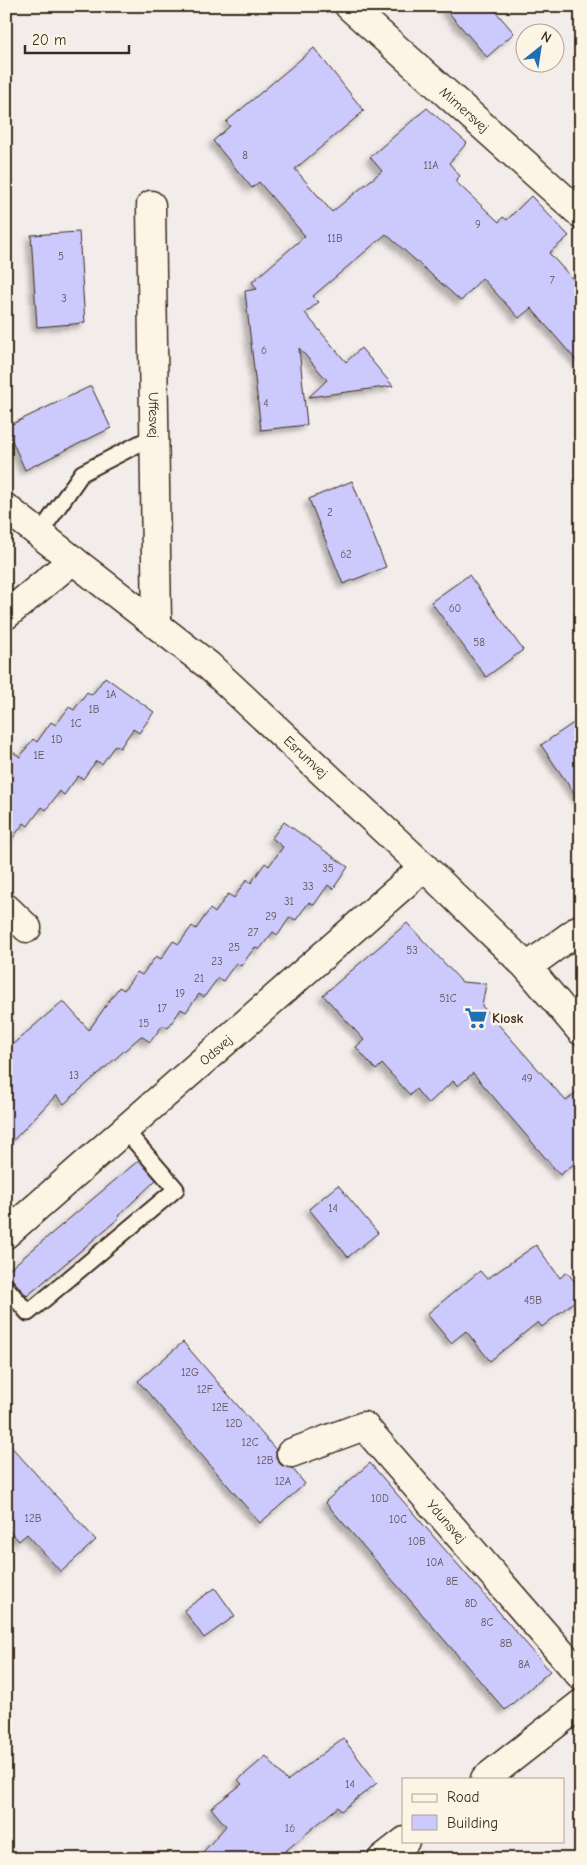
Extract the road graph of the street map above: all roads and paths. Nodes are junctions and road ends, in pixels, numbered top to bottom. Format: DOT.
graph roads {
  1 [pos="348,6"];
  2 [pos="151,205"];
  3 [pos="581,214"];
  4 [pos="154,436"];
  5 [pos="6,508"];
  6 [pos="40,534"];
  7 [pos="73,560"];
  8 [pos="6,615"];
  9 [pos="157,625"];
  10 [pos="424,867"];
  11 [pos="6,908"];
  12 [pos="27,928"];
  13 [pos="581,928"];
  14 [pos="527,967"];
  15 [pos="581,1031"];
  16 [pos="125,1130"];
  17 [pos="6,1234"];
  18 [pos="6,1287"];
  19 [pos="291,1453"];
  20 [pos="581,1676"];
  21 [pos="581,1704"];
  22 [pos="486,1778"];
  23 [pos="403,1842"];
  24 [pos="382,1859"];
  1 -- 3 [label="street, Mimersvej"];
  2 -- 4 [label="street, Uffesvej"];
  4 -- 6 [label="lane"];
  4 -- 9 [label="street, Uffesvej"];
  5 -- 6 [label="street, Esrumvej"];
  6 -- 7 [label="street, Esrumvej"];
  7 -- 8 [label="street"];
  7 -- 9 [label="street, Esrumvej"];
  9 -- 10 [label="street, Esrumvej"];
  10 -- 14 [label="street, Esrumvej"];
  10 -- 16 [label="street, Odsvej"];
  11 -- 12 [label="street"];
  13 -- 14 [label="street"];
  14 -- 15 [label="street, Esrumvej"];
  16 -- 17 [label="street, Odsvej"];
  16 -- 18 [label="lane"];
  19 -- 20 [label="street, Ydunsvej"];
  21 -- 22 [label="street"];
  23 -- 24 [label="street"];
}
